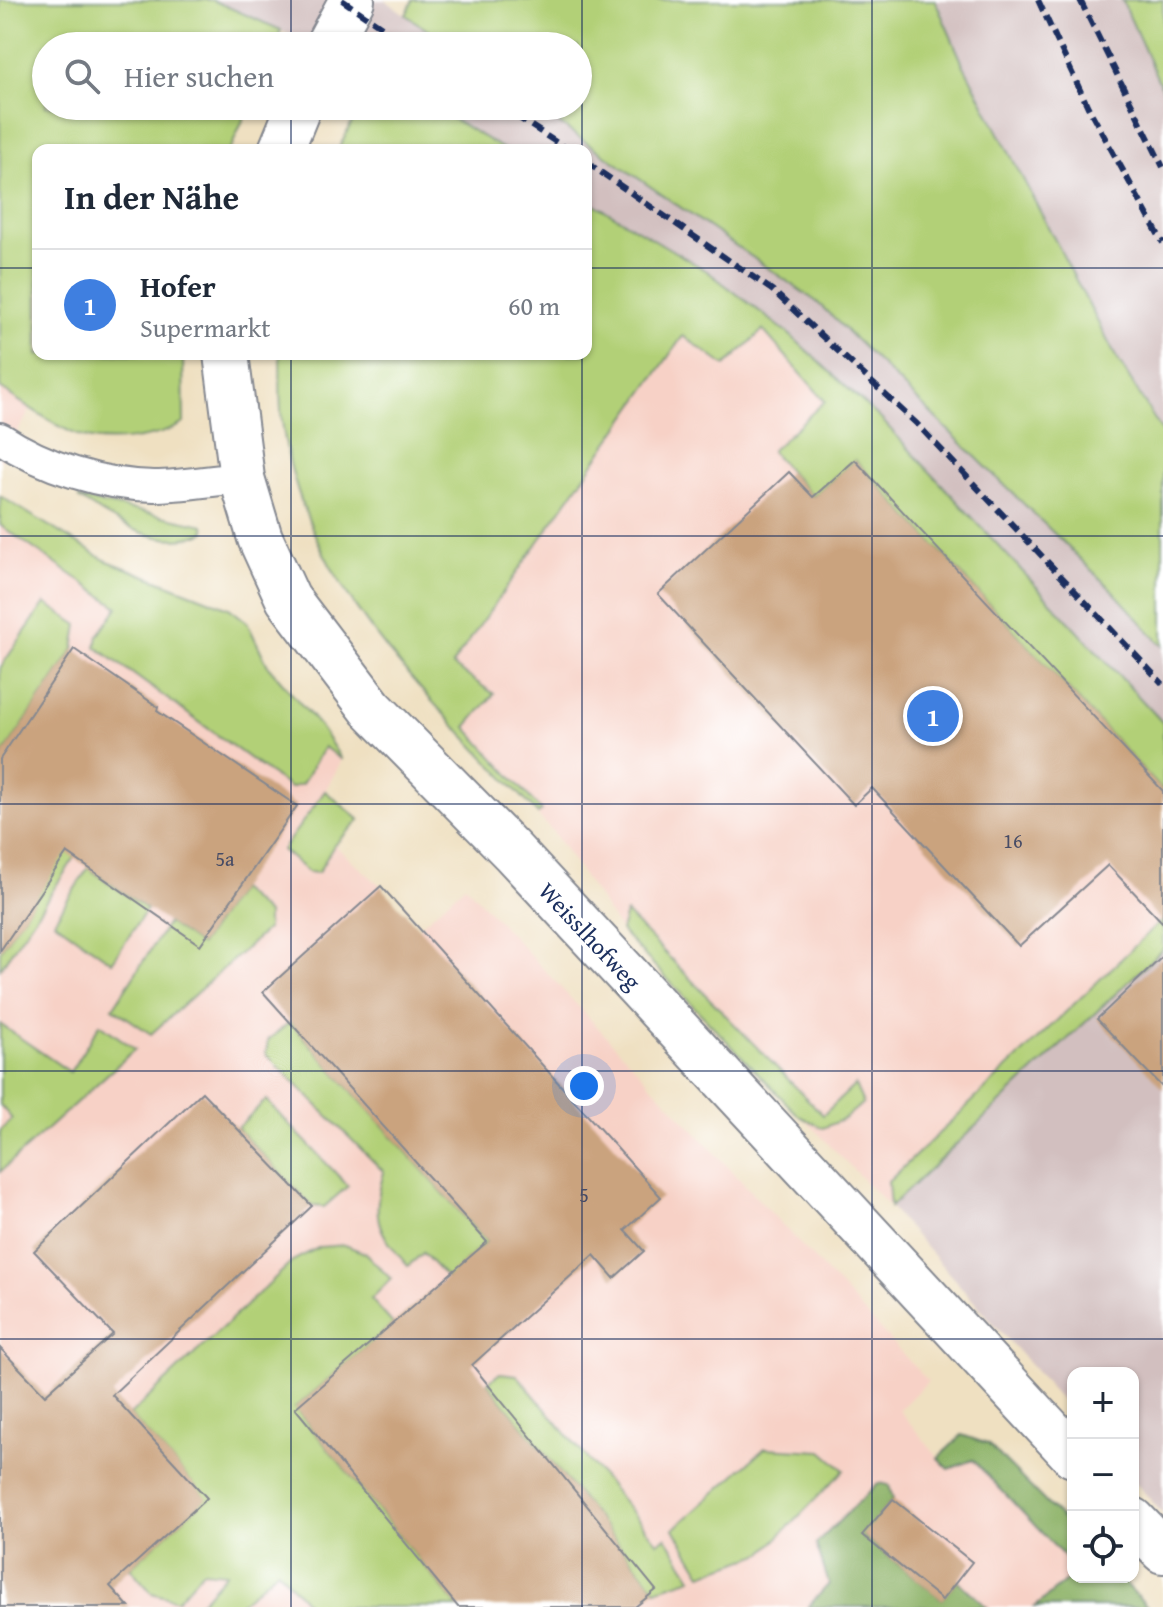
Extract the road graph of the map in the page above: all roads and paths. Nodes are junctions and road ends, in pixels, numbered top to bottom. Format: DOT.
graph roads {
  1 [pos="352,0"];
  2 [pos="335,32"];
  3 [pos="293,120"];
  4 [pos="283,144"];
  5 [pos="227,360"];
  6 [pos="0,438"];
  7 [pos="242,478"];
  8 [pos="1067,1449"];
  9 [pos="1139,1526"];
  10 [pos="1163,1551"];
  1 -- 2 [label="street"];
  3 -- 4 [label="street"];
  5 -- 7 [label="street, Weisslhofweg"];
  6 -- 7 [label="lane"];
  7 -- 8 [label="street, Weisslhofweg"];
  9 -- 10 [label="street"];
}
